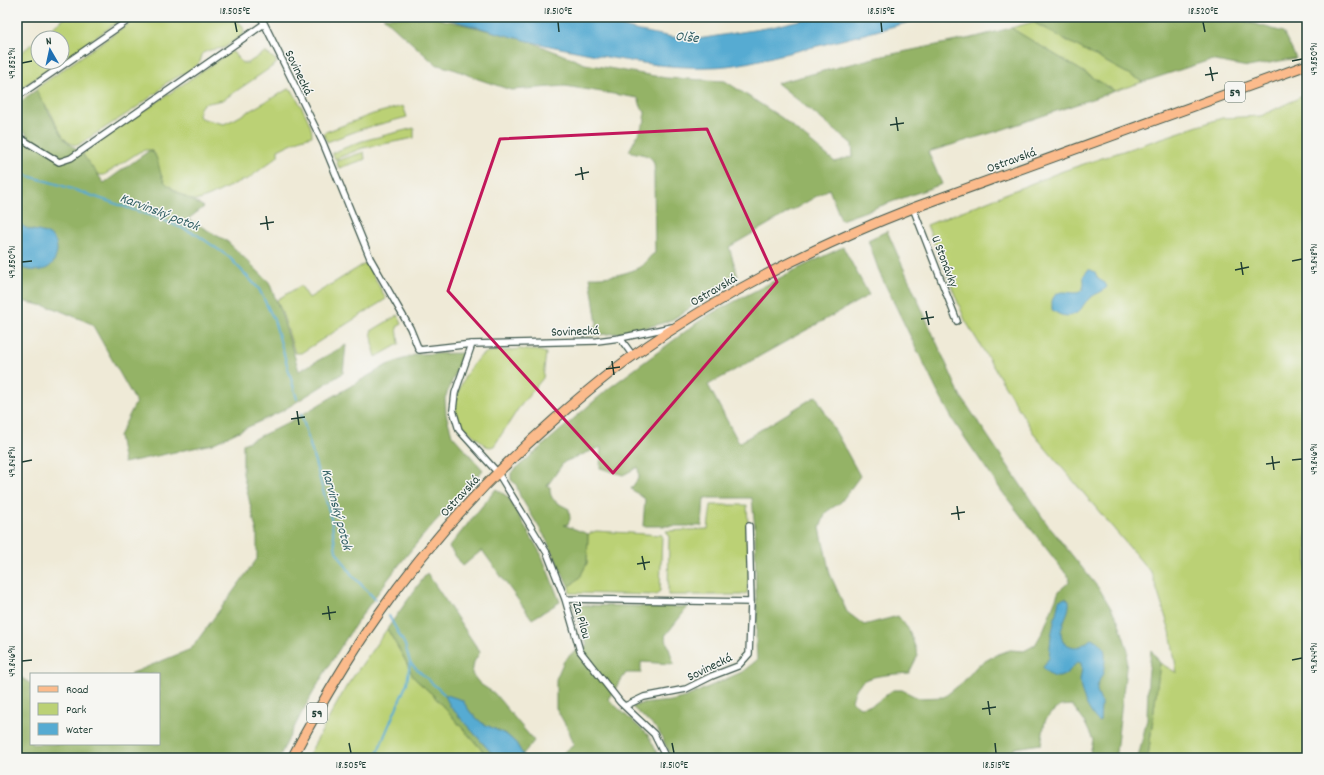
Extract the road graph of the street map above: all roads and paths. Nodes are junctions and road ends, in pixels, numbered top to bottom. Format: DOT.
graph roads {
  1 [pos="133,17"];
  2 [pos="261,17"];
  3 [pos="264,24"];
  4 [pos="1307,65"];
  5 [pos="17,97"];
  6 [pos="17,136"];
  7 [pos="913,208"];
  8 [pos="957,321"];
  9 [pos="678,325"];
  10 [pos="620,338"];
  11 [pos="472,344"];
  12 [pos="633,356"];
  13 [pos="498,473"];
  14 [pos="749,526"];
  15 [pos="565,599"];
  16 [pos="751,602"];
  17 [pos="625,706"];
  18 [pos="292,758"];
  19 [pos="666,758"];
  1 -- 5 [label="street"];
  2 -- 3 [label="street"];
  3 -- 6 [label="street"];
  3 -- 11 [label="street, Sovinecká"];
  4 -- 7 [label="main road, Ostravská / 59"];
  7 -- 8 [label="street, U Stonávky"];
  7 -- 9 [label="main road, Ostravská / 59"];
  9 -- 10 [label="street, Sovinecká"];
  9 -- 12 [label="main road, Ostravská / 59"];
  10 -- 11 [label="street, Sovinecká"];
  10 -- 12 [label="street"];
  11 -- 13 [label="street"];
  12 -- 13 [label="main road, Ostravská / 59"];
  13 -- 15 [label="street, Za Pilou"];
  13 -- 18 [label="main road, Ostravská / 59"];
  14 -- 16 [label="street, Sovinecká"];
  15 -- 16 [label="street"];
  15 -- 17 [label="street, Za Pilou"];
  16 -- 17 [label="street, Sovinecká"];
  17 -- 19 [label="street, Za Pilou"];
}
